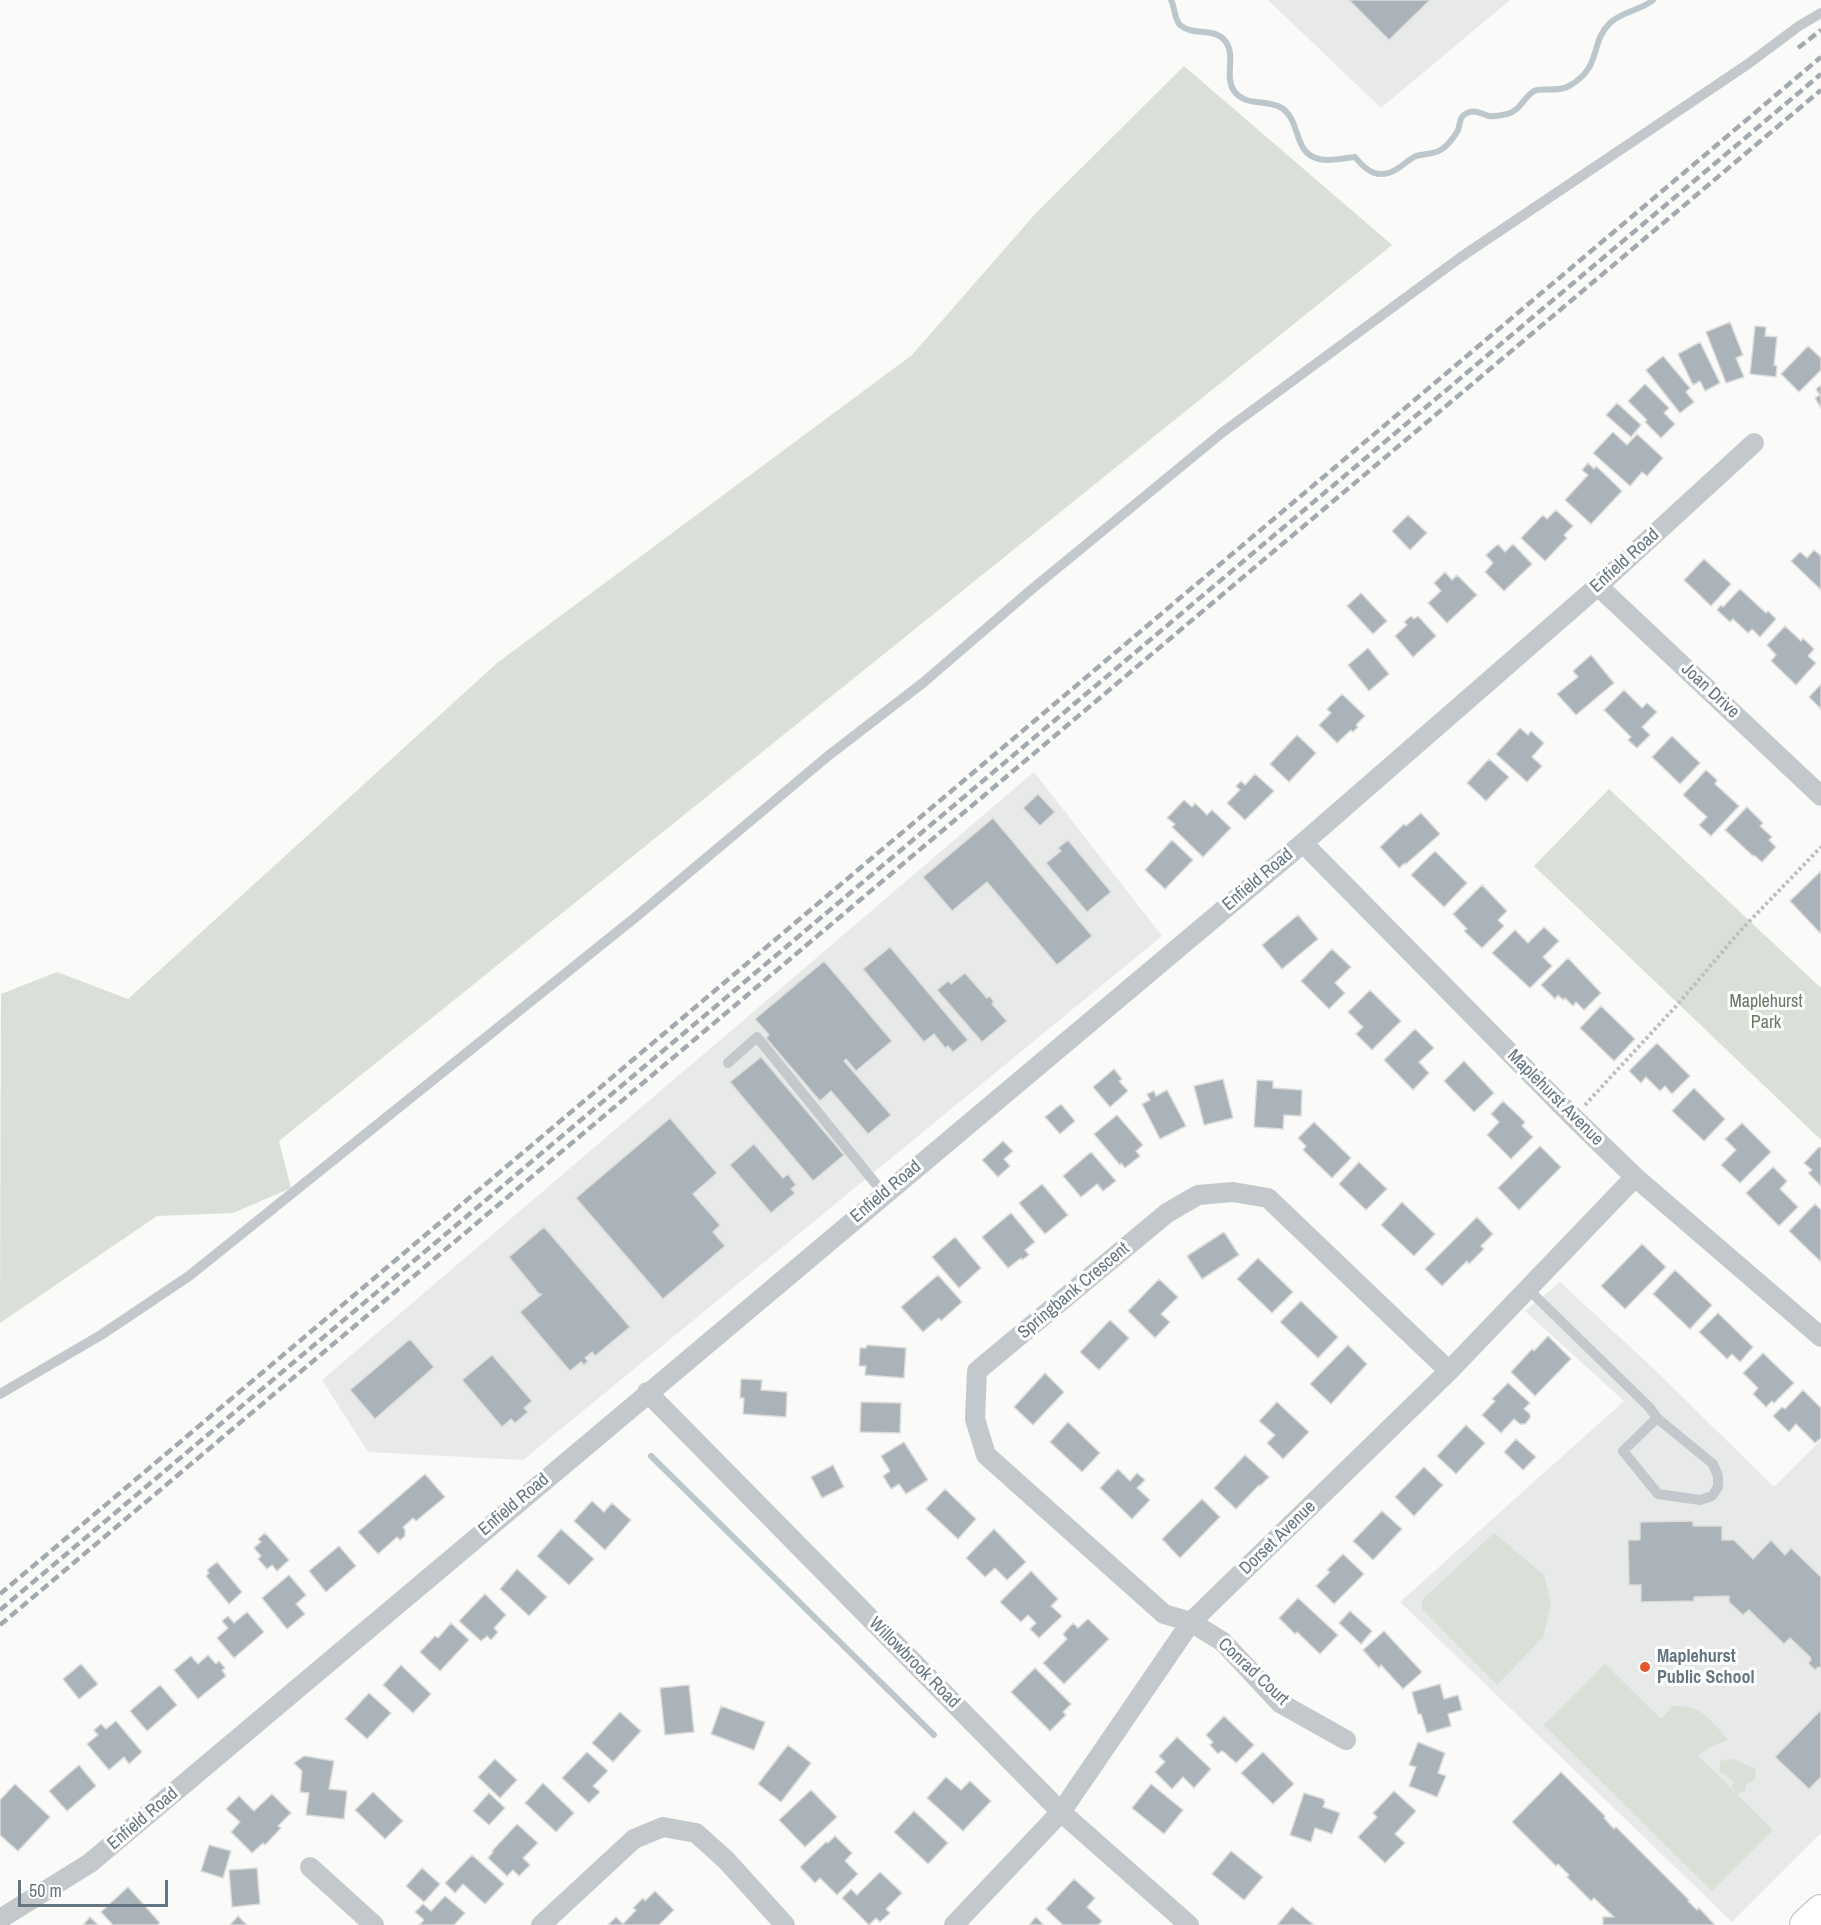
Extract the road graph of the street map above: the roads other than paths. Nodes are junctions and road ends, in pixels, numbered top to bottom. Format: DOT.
graph roads {
  1 [pos="1821,13"];
  2 [pos="1754,443"];
  3 [pos="1598,586"];
  4 [pos="1821,796"];
  5 [pos="1303,843"];
  6 [pos="728,1063"];
  7 [pos="1635,1177"];
  8 [pos="884,1194"];
  9 [pos="1528,1289"];
  10 [pos="1821,1337"];
  11 [pos="1449,1371"];
  12 [pos="647,1392"];
  13 [pos="0,1394"];
  14 [pos="1657,1418"];
  15 [pos="1191,1622"];
  16 [pos="1346,1740"];
  17 [pos="1061,1812"];
  18 [pos="310,1867"];
  19 [pos="1821,1911"];
  20 [pos="0,1919"];
  21 [pos="374,1925"];
  22 [pos="541,1925"];
  23 [pos="785,1925"];
  24 [pos="954,1925"];
  25 [pos="1189,1925"];
  26 [pos="1806,1925"];
  1 -- 13 [label="lane"];
  2 -- 3 [label="street, Enfield Road"];
  3 -- 4 [label="street, Joan Drive"];
  3 -- 5 [label="street, Enfield Road"];
  5 -- 7 [label="street, Maplehurst Avenue"];
  5 -- 8 [label="street, Enfield Road"];
  6 -- 8 [label="lane"];
  7 -- 9 [label="street, Dorset Avenue"];
  7 -- 10 [label="street, Maplehurst Avenue"];
  8 -- 12 [label="street, Enfield Road"];
  9 -- 11 [label="street, Dorset Avenue"];
  9 -- 14 [label="lane"];
  11 -- 15 [label="street, Dorset Avenue"];
  11 -- 15 [label="street, Springbank Crescent"];
  12 -- 17 [label="street, Willowbrook Road"];
  12 -- 20 [label="street, Enfield Road"];
  14 -- 14 [label="lane"];
  15 -- 16 [label="street, Conrad Court"];
  15 -- 17 [label="street, Dorset Avenue"];
  17 -- 24 [label="street, Dorset Avenue"];
  17 -- 25 [label="street, Willowbrook Road"];
  18 -- 21 [label="street"];
  19 -- 26 [label="main road"];
  22 -- 23 [label="street"];
}
